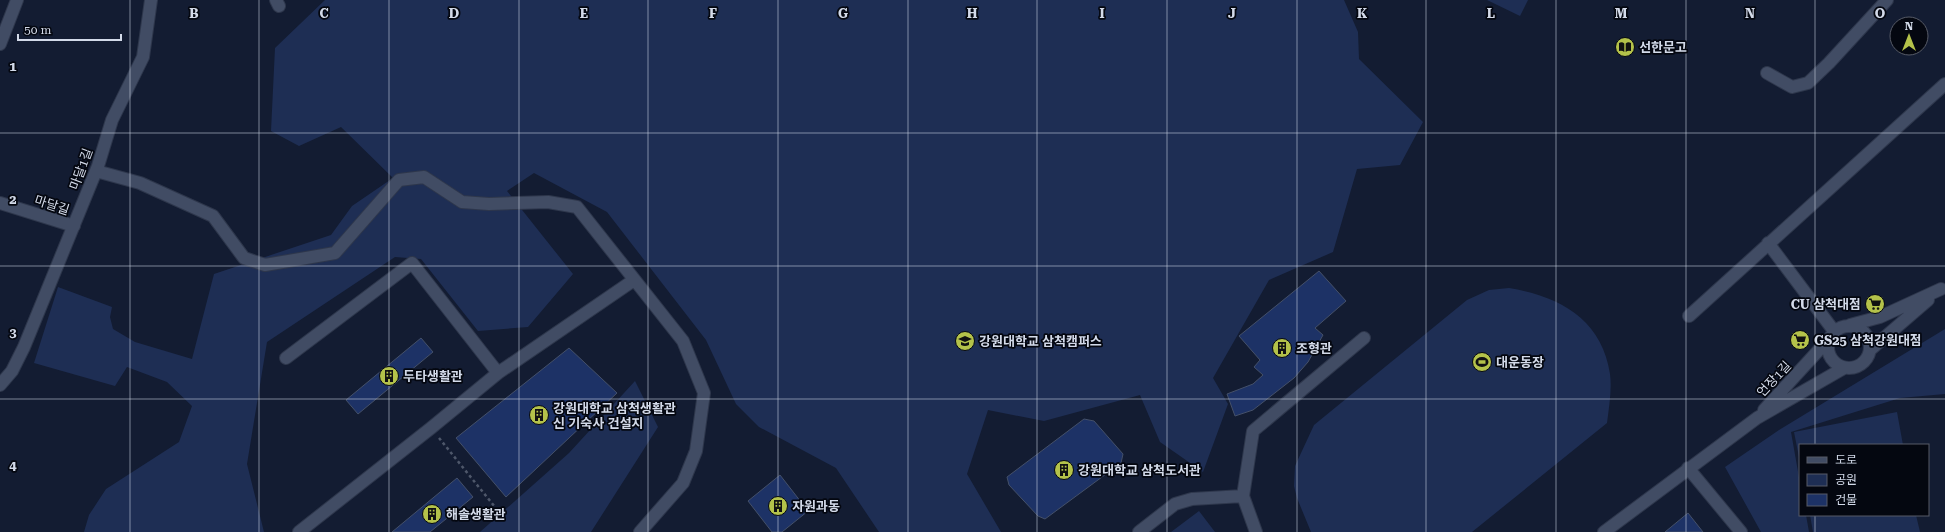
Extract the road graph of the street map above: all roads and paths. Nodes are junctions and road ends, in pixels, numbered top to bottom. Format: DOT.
graph roads {
  1 [pos="17,0"];
  2 [pos="151,0"];
  3 [pos="1887,0"];
  4 [pos="0,44"];
  5 [pos="1767,73"];
  6 [pos="1945,84"];
  7 [pos="96,171"];
  8 [pos="0,203"];
  9 [pos="74,226"];
  10 [pos="1768,243"];
  11 [pos="634,280"];
  12 [pos="1943,288"];
  13 [pos="1689,316"];
  14 [pos="1850,325"];
  15 [pos="1831,336"];
  16 [pos="1364,338"];
  17 [pos="1870,350"];
  18 [pos="286,358"];
  19 [pos="1844,368"];
  20 [pos="498,373"];
  21 [pos="0,385"];
  22 [pos="1757,418"];
  23 [pos="432,428"];
  24 [pos="1688,468"];
  25 [pos="1243,496"];
  26 [pos="495,508"];
  27 [pos="299,532"];
  28 [pos="640,532"];
  29 [pos="1140,532"];
  30 [pos="1256,532"];
  31 [pos="1604,532"];
  32 [pos="1741,532"];
  1 -- 4 [label="street"];
  2 -- 7 [label="street, 마달1길"];
  3 -- 5 [label="street"];
  6 -- 10 [label="street"];
  7 -- 9 [label="street, 마달1길"];
  7 -- 11 [label="street"];
  8 -- 9 [label="street, 마달길"];
  9 -- 21 [label="street, 마달1길"];
  10 -- 13 [label="street"];
  10 -- 15 [label="street"];
  11 -- 20 [label="street"];
  11 -- 28 [label="street"];
  12 -- 14 [label="street"];
  12 -- 17 [label="street"];
  14 -- 15 [label="street"];
  14 -- 17 [label="street"];
  15 -- 19 [label="street"];
  15 -- 22 [label="street, 언장1길"];
  16 -- 25 [label="street"];
  17 -- 19 [label="street"];
  18 -- 20 [label="street"];
  19 -- 22 [label="street, 언장1길"];
  20 -- 23 [label="street"];
  22 -- 24 [label="street, 언장1길"];
  23 -- 26 [label="path"];
  23 -- 27 [label="street"];
  24 -- 31 [label="street, 언장1길"];
  24 -- 32 [label="street"];
  25 -- 29 [label="street"];
  25 -- 30 [label="street"];
}
